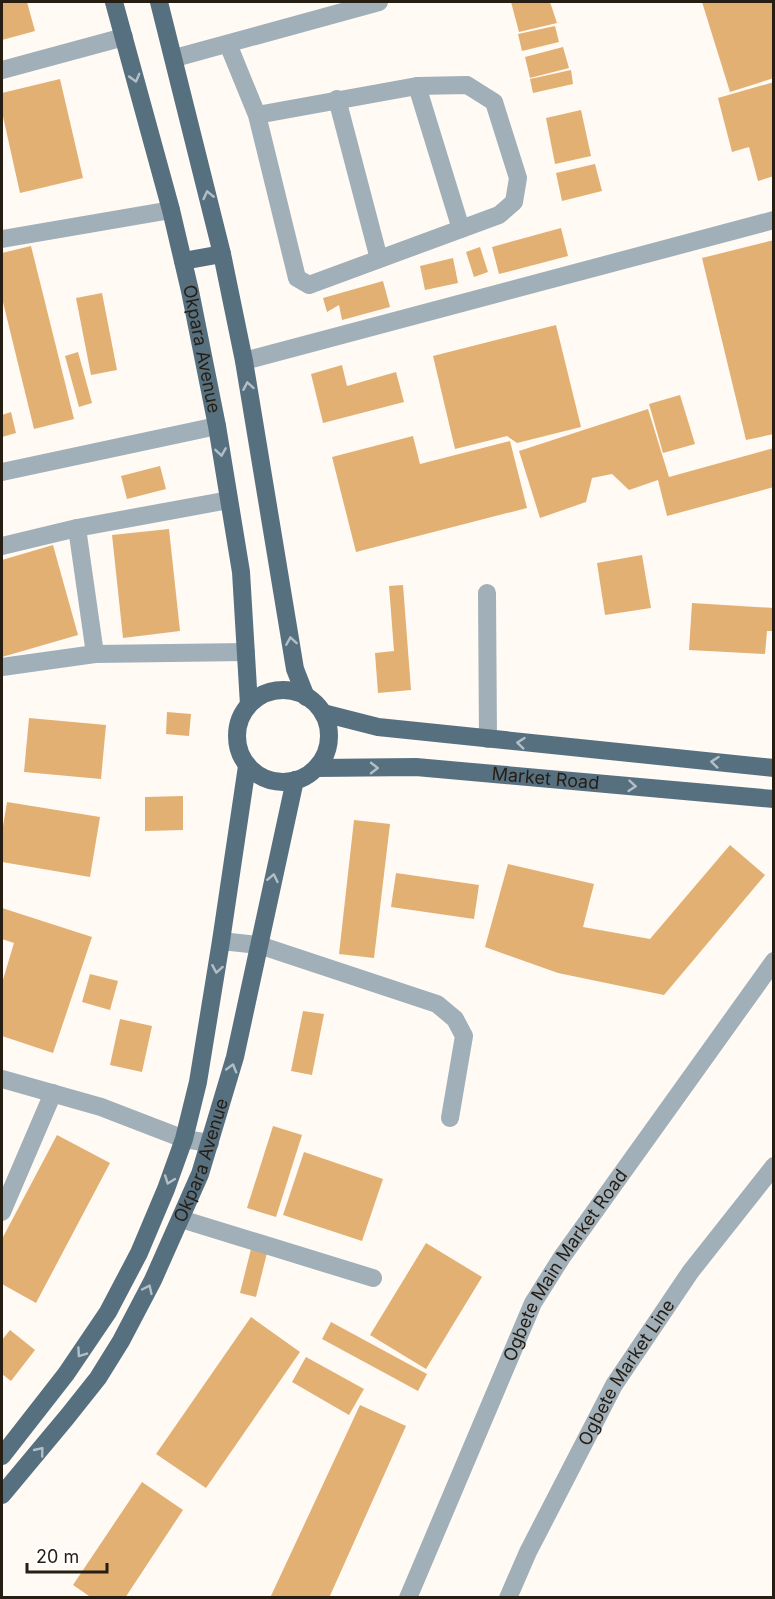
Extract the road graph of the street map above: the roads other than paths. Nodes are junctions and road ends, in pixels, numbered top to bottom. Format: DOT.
graph roads {
  1 [pos="114,2"];
  2 [pos="159,2"];
  3 [pos="379,2"];
  4 [pos="124,37"];
  5 [pos="228,44"];
  6 [pos="175,58"];
  7 [pos="2,70"];
  8 [pos="417,86"];
  9 [pos="337,99"];
  10 [pos="257,115"];
  11 [pos="171,210"];
  12 [pos="774,220"];
  13 [pos="461,229"];
  14 [pos="2,239"];
  15 [pos="222,254"];
  16 [pos="379,259"];
  17 [pos="183,261"];
  18 [pos="244,361"];
  19 [pos="217,426"];
  20 [pos="2,472"];
  21 [pos="229,500"];
  22 [pos="76,528"];
  23 [pos="2,546"];
  24 [pos="487,593"];
  25 [pos="246,652"];
  26 [pos="95,654"];
  27 [pos="2,667"];
  28 [pos="306,697"];
  29 [pos="249,705"];
  30 [pos="323,713"];
  31 [pos="488,739"];
  32 [pos="247,766"];
  33 [pos="316,768"];
  34 [pos="774,768"];
  35 [pos="294,780"];
  36 [pos="774,799"];
  37 [pos="221,941"];
  38 [pos="259,945"];
  39 [pos="774,961"];
  40 [pos="2,1079"];
  41 [pos="53,1093"];
  42 [pos="450,1118"];
  43 [pos="184,1139"];
  44 [pos="210,1143"];
  45 [pos="774,1166"];
  46 [pos="2,1212"];
  47 [pos="181,1219"];
  48 [pos="373,1278"];
  49 [pos="47,1399"];
  50 [pos="68,1418"];
  51 [pos="2,1456"];
  52 [pos="2,1495"];
  53 [pos="408,1598"];
  54 [pos="508,1598"];
  1 -- 4 [label="main road, Okpara Avenue"];
  2 -- 6 [label="main road"];
  3 -- 5 [label="street"];
  4 -- 7 [label="street"];
  4 -- 11 [label="main road, Okpara Avenue, one-way"];
  5 -- 6 [label="street"];
  5 -- 10 [label="street"];
  15 -- 6 [label="main road, one-way"];
  8 -- 9 [label="street"];
  8 -- 13 [label="street"];
  8 -- 13 [label="street"];
  9 -- 10 [label="street"];
  9 -- 16 [label="street"];
  10 -- 16 [label="street"];
  11 -- 14 [label="street"];
  11 -- 17 [label="main road, Okpara Avenue"];
  12 -- 18 [label="street"];
  13 -- 16 [label="street"];
  15 -- 17 [label="main road"];
  15 -- 18 [label="main road"];
  17 -- 19 [label="main road, Okpara Avenue"];
  28 -- 18 [label="main road, one-way"];
  19 -- 20 [label="street"];
  19 -- 21 [label="main road, Okpara Avenue, one-way"];
  21 -- 22 [label="street"];
  21 -- 25 [label="main road, Okpara Avenue"];
  22 -- 23 [label="street"];
  22 -- 26 [label="street"];
  24 -- 31 [label="street"];
  25 -- 26 [label="street"];
  25 -- 29 [label="main road, Okpara Avenue"];
  26 -- 27 [label="street"];
  28 -- 29 [label="main road"];
  28 -- 30 [label="main road"];
  29 -- 32 [label="main road"];
  30 -- 31 [label="main road, Market Road"];
  30 -- 33 [label="main road"];
  34 -- 31 [label="main road, Market Road, one-way"];
  32 -- 35 [label="main road"];
  32 -- 37 [label="main road, Okpara Avenue"];
  33 -- 35 [label="main road"];
  33 -- 36 [label="main road, Market Road, one-way"];
  38 -- 35 [label="main road, Okpara Avenue, one-way"];
  37 -- 38 [label="street"];
  37 -- 43 [label="main road, Okpara Avenue, one-way"];
  38 -- 42 [label="street"];
  44 -- 38 [label="main road, Okpara Avenue, one-way"];
  39 -- 53 [label="street, Ogbete Main Market Road"];
  40 -- 41 [label="street"];
  41 -- 43 [label="street"];
  41 -- 46 [label="street"];
  43 -- 44 [label="street"];
  43 -- 49 [label="main road, Okpara Avenue, one-way"];
  44 -- 47 [label="main road, Okpara Avenue"];
  45 -- 54 [label="street, Ogbete Market Line"];
  47 -- 48 [label="street"];
  50 -- 47 [label="main road, Okpara Avenue, one-way"];
  49 -- 50 [label="main road"];
  49 -- 51 [label="main road, Okpara Avenue"];
  52 -- 50 [label="main road, Okpara Avenue, one-way"];
}
